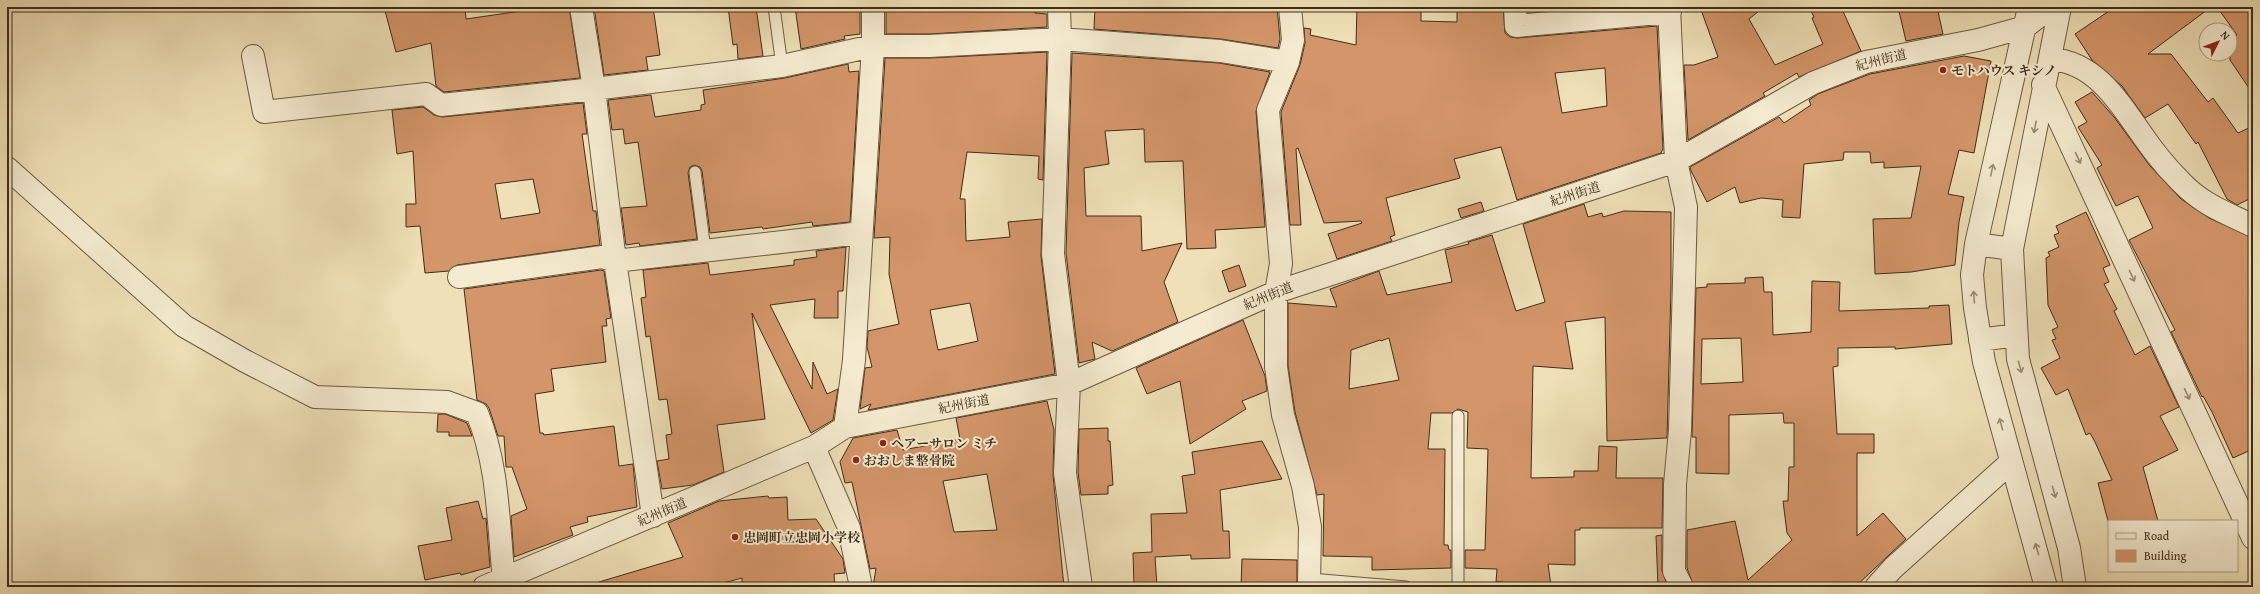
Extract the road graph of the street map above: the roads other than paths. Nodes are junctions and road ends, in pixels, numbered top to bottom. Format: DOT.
graph roads {
  1 [pos="581,7"];
  2 [pos="774,7"];
  3 [pos="873,7"];
  4 [pos="1059,7"];
  5 [pos="1290,7"];
  6 [pos="1515,7"];
  7 [pos="2051,7"];
  8 [pos="2060,7"];
  9 [pos="1669,9"];
  10 [pos="2027,17"];
  11 [pos="1060,39"];
  12 [pos="874,46"];
  13 [pos="253,56"];
  14 [pos="2051,59"];
  15 [pos="1288,62"];
  16 [pos="782,66"];
  17 [pos="2043,85"];
  18 [pos="594,89"];
  19 [pos="1676,161"];
  20 [pos="7,168"];
  21 [pos="694,172"];
  22 [pos="2253,226"];
  23 [pos="861,233"];
  24 [pos="1976,244"];
  25 [pos="2012,249"];
  26 [pos="705,250"];
  27 [pos="615,261"];
  28 [pos="459,277"];
  29 [pos="1276,292"];
  30 [pos="2016,335"];
  31 [pos="1980,340"];
  32 [pos="1069,384"];
  33 [pos="1458,416"];
  34 [pos="845,427"];
  35 [pos="814,447"];
  36 [pos="2011,462"];
  37 [pos="652,516"];
  38 [pos="2253,538"];
  39 [pos="1310,583"];
  40 [pos="494,584"];
  41 [pos="861,587"];
  42 [pos="1081,587"];
  43 [pos="1406,587"];
  44 [pos="1458,587"];
  45 [pos="1682,587"];
  46 [pos="1876,587"];
  47 [pos="2046,587"];
  48 [pos="2075,587"];
  1 -- 18 [label="street"];
  2 -- 16 [label="lane"];
  3 -- 12 [label="street"];
  4 -- 11 [label="street"];
  5 -- 15 [label="street"];
  6 -- 9 [label="street"];
  7 -- 10 [label="street, 紀州街道"];
  8 -- 14 [label="street"];
  9 -- 19 [label="street"];
  10 -- 19 [label="street, 紀州街道"];
  24 -- 10 [label="street, one-way"];
  11 -- 12 [label="street"];
  11 -- 15 [label="street"];
  11 -- 32 [label="street"];
  12 -- 16 [label="street"];
  12 -- 23 [label="street"];
  13 -- 18 [label="street"];
  14 -- 17 [label="street"];
  14 -- 22 [label="street"];
  15 -- 29 [label="street"];
  16 -- 18 [label="street"];
  17 -- 25 [label="street, one-way"];
  17 -- 38 [label="street, one-way"];
  18 -- 27 [label="street"];
  19 -- 29 [label="street, 紀州街道"];
  19 -- 45 [label="street"];
  20 -- 40 [label="street"];
  21 -- 26 [label="lane"];
  23 -- 26 [label="street"];
  23 -- 34 [label="street"];
  24 -- 25 [label="street"];
  31 -- 24 [label="street, one-way"];
  25 -- 30 [label="street"];
  26 -- 27 [label="street"];
  27 -- 28 [label="street"];
  27 -- 37 [label="street"];
  29 -- 32 [label="street, 紀州街道"];
  29 -- 39 [label="street"];
  30 -- 31 [label="street"];
  30 -- 48 [label="street, one-way"];
  36 -- 31 [label="street, one-way"];
  32 -- 34 [label="street, 紀州街道"];
  32 -- 42 [label="street"];
  33 -- 44 [label="lane"];
  34 -- 35 [label="street, 紀州街道"];
  35 -- 37 [label="street, 紀州街道"];
  35 -- 41 [label="street"];
  36 -- 46 [label="street"];
  47 -- 36 [label="street, one-way"];
  37 -- 40 [label="street, 紀州街道"];
  39 -- 43 [label="lane"];
}
